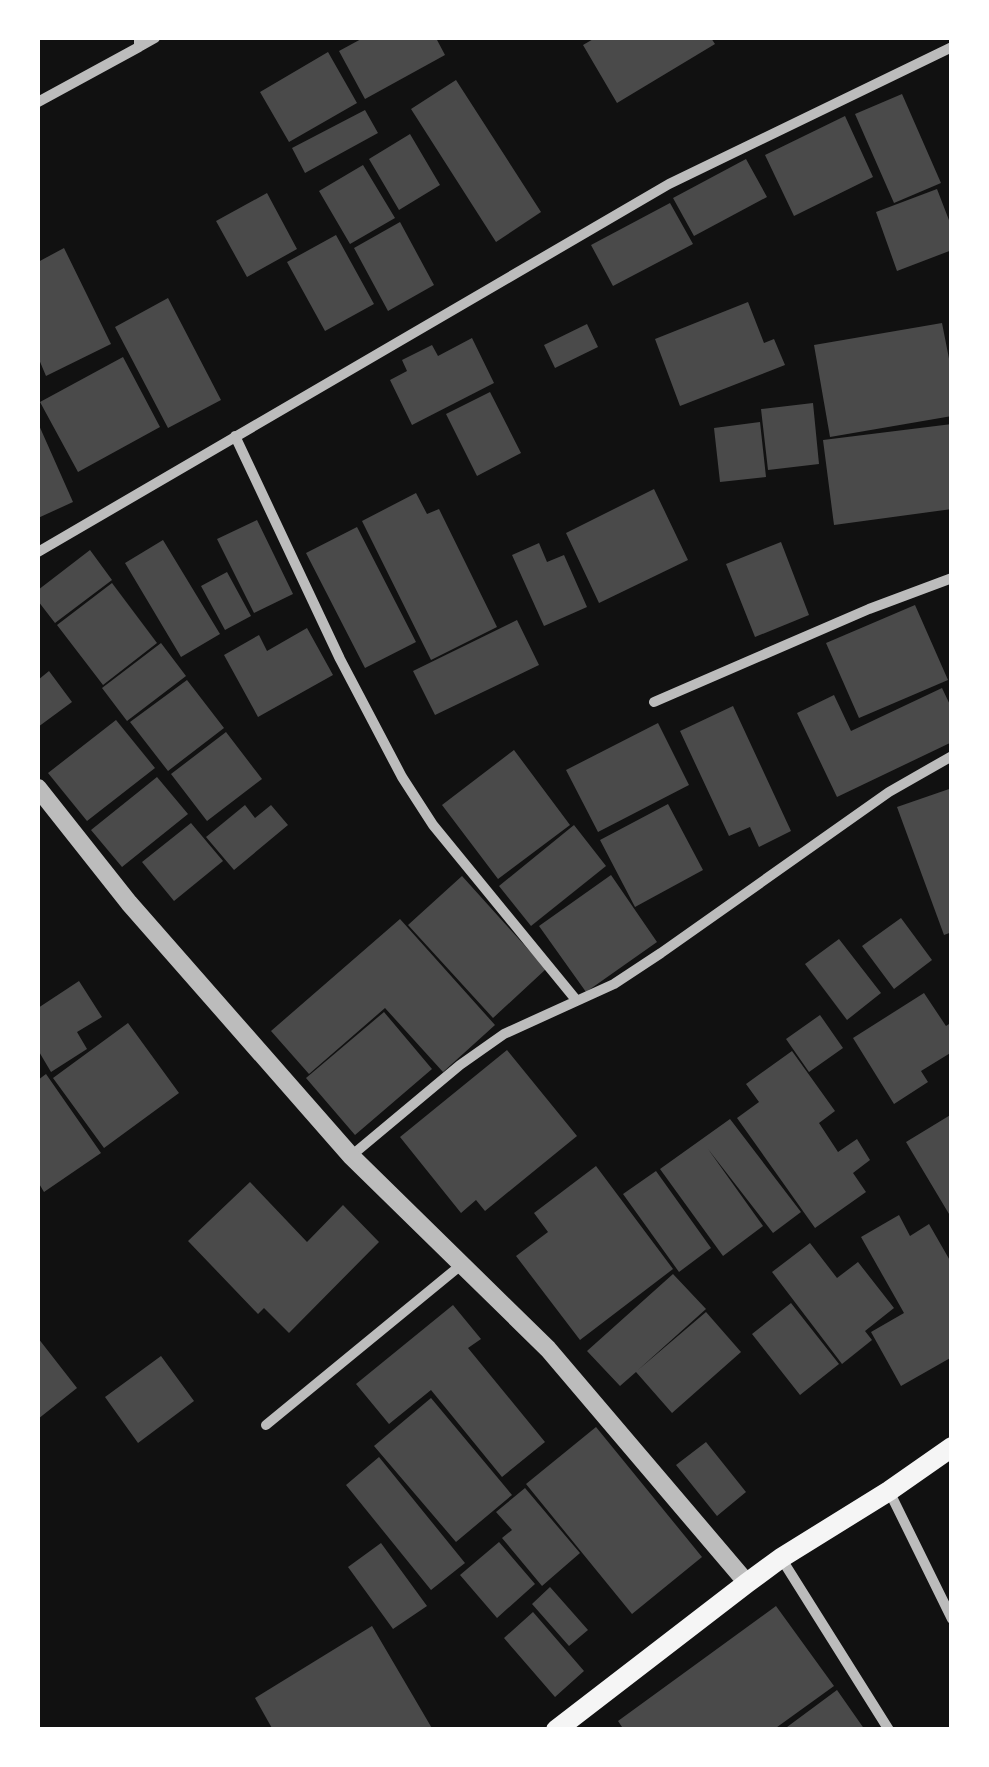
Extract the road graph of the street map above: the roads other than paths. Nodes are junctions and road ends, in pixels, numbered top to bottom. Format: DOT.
graph roads {
  1 [pos="155,38"];
  2 [pos="139,42"];
  3 [pos="952,48"];
  4 [pos="38,102"];
  5 [pos="235,436"];
  6 [pos="38,552"];
  7 [pos="952,578"];
  8 [pos="654,702"];
  9 [pos="952,756"];
  10 [pos="38,788"];
  11 [pos="577,1001"];
  12 [pos="351,1156"];
  13 [pos="462,1265"];
  14 [pos="266,1425"];
  15 [pos="952,1447"];
  16 [pos="889,1491"];
  17 [pos="781,1558"];
  18 [pos="747,1583"];
  19 [pos="952,1620"];
  20 [pos="556,1730"];
  21 [pos="889,1730"];
  1 -- 2 [label="street"];
  2 -- 4 [label="street"];
  3 -- 5 [label="street"];
  5 -- 6 [label="street"];
  5 -- 11 [label="street"];
  7 -- 8 [label="street"];
  9 -- 11 [label="street"];
  10 -- 12 [label="street"];
  11 -- 12 [label="street"];
  12 -- 13 [label="street"];
  13 -- 14 [label="street"];
  13 -- 18 [label="street"];
  15 -- 16 [label="main road"];
  16 -- 17 [label="main road"];
  16 -- 19 [label="street"];
  17 -- 18 [label="main road"];
  17 -- 21 [label="street"];
  18 -- 20 [label="main road"];
}
